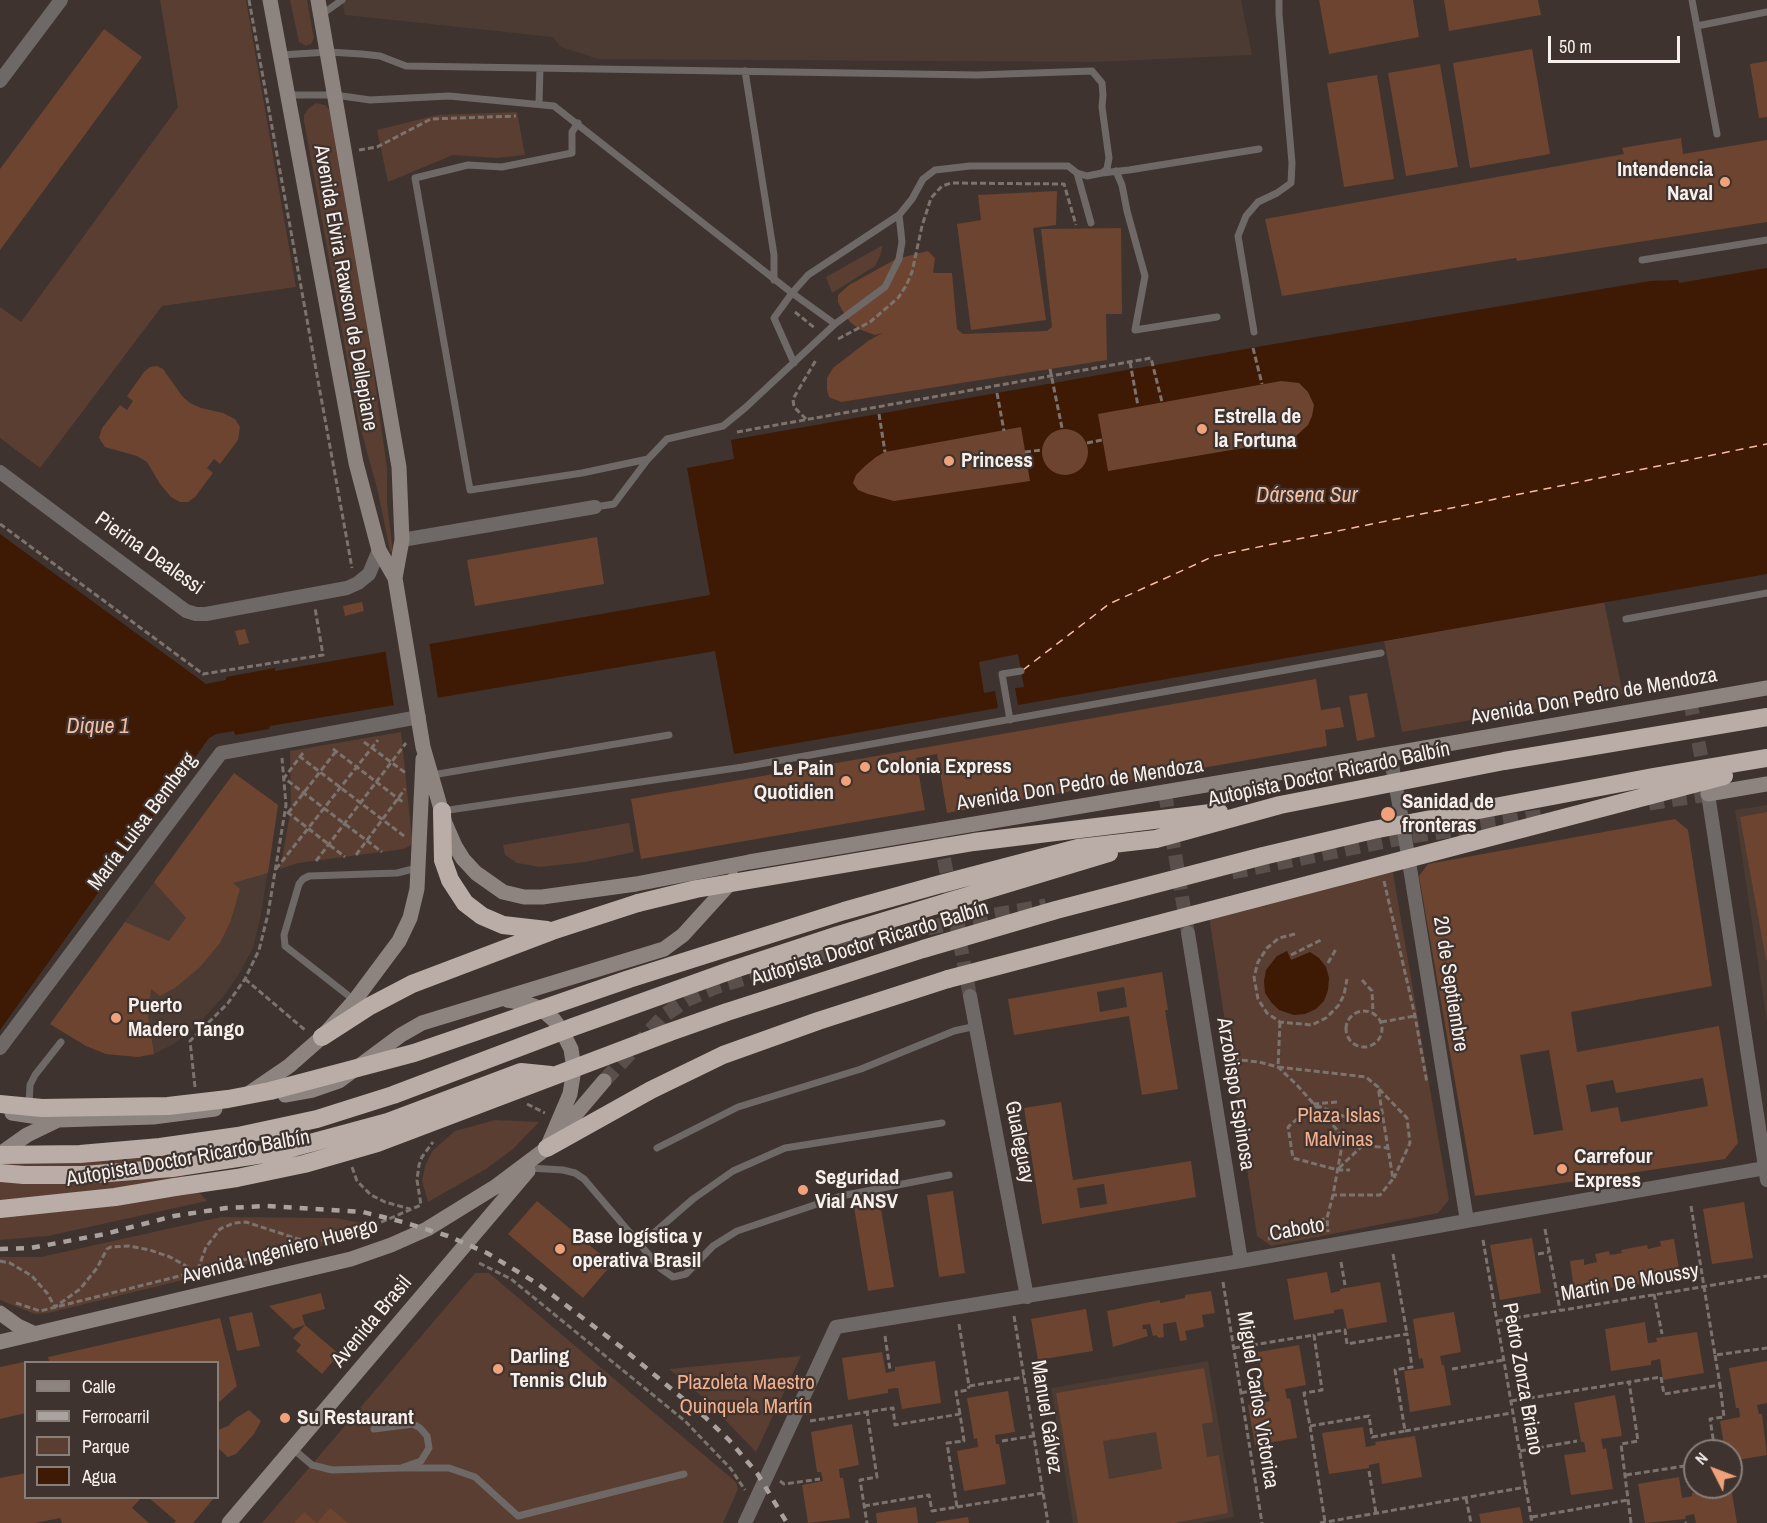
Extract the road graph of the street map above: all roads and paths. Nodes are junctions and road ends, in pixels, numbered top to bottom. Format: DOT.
graph roads {
  1 [pos="61,0"];
  2 [pos="249,0"];
  3 [pos="270,0"];
  4 [pos="342,0"];
  5 [pos="1279,0"];
  6 [pos="1692,0"];
  7 [pos="320,7"];
  8 [pos="1767,12"];
  9 [pos="1697,26"];
  10 [pos="328,52"];
  11 [pos="280,55"];
  12 [pos="540,68"];
  13 [pos="745,70"];
  14 [pos="0,81"];
  15 [pos="288,95"];
  16 [pos="335,95"];
  17 [pos="539,103"];
  18 [pos="526,116"];
  19 [pos="578,123"];
  20 [pos="1717,134"];
  21 [pos="1259,149"];
  22 [pos="345,153"];
  23 [pos="300,160"];
  24 [pos="279,164"];
  25 [pos="1116,171"];
  26 [pos="1077,173"];
  27 [pos="1102,173"];
  28 [pos="899,215"];
  29 [pos="1091,223"];
  30 [pos="1076,225"];
  31 [pos="1767,240"];
  32 [pos="1642,260"];
  33 [pos="774,280"];
  34 [pos="792,293"];
  35 [pos="784,304"];
  36 [pos="1217,317"];
  37 [pos="835,324"];
  38 [pos="1254,332"];
  39 [pos="824,335"];
  40 [pos="1253,348"];
  41 [pos="820,355"];
  42 [pos="1130,362"];
  43 [pos="794,363"];
  44 [pos="1050,369"];
  45 [pos="1262,384"];
  46 [pos="997,393"];
  47 [pos="1162,402"];
  48 [pos="1138,406"];
  49 [pos="879,414"];
  50 [pos="806,419"];
  51 [pos="1062,428"];
  52 [pos="1004,431"];
  53 [pos="733,433"];
  54 [pos="1102,440"];
  55 [pos="1087,443"];
  56 [pos="1041,450"];
  57 [pos="885,452"];
  58 [pos="1025,452"];
  59 [pos="648,459"];
  60 [pos="0,472"];
  61 [pos="595,507"];
  62 [pos="402,540"];
  63 [pos="379,550"];
  64 [pos="396,578"];
  65 [pos="355,585"];
  66 [pos="1767,593"];
  67 [pos="1626,619"];
  68 [pos="1381,653"];
  69 [pos="1021,671"];
  70 [pos="1767,688"];
  71 [pos="417,711"];
  72 [pos="1767,717"];
  73 [pos="1010,720"];
  74 [pos="392,723"];
  75 [pos="350,731"];
  76 [pos="669,735"];
  77 [pos="317,736"];
  78 [pos="281,742"];
  79 [pos="372,748"];
  80 [pos="416,748"];
  81 [pos="336,751"];
  82 [pos="1390,754"];
  83 [pos="300,757"];
  84 [pos="1767,759"];
  85 [pos="391,762"];
  86 [pos="1767,765"];
  87 [pos="357,767"];
  88 [pos="320,772"];
  89 [pos="432,775"];
  90 [pos="284,778"];
  91 [pos="413,778"];
  92 [pos="376,782"];
  93 [pos="1767,784"];
  94 [pos="408,785"];
  95 [pos="340,787"];
  96 [pos="304,793"];
  97 [pos="1708,794"];
  98 [pos="398,799"];
  99 [pos="360,802"];
  100 [pos="1280,805"];
  101 [pos="409,807"];
  102 [pos="324,808"];
  103 [pos="442,811"];
  104 [pos="286,812"];
  105 [pos="383,819"];
  106 [pos="344,824"];
  107 [pos="308,829"];
  108 [pos="1156,839"];
  109 [pos="367,841"];
  110 [pos="412,842"];
  111 [pos="329,845"];
  112 [pos="382,852"];
  113 [pos="356,855"];
  114 [pos="345,857"];
  115 [pos="316,861"];
  116 [pos="750,862"];
  117 [pos="419,868"];
  118 [pos="275,871"];
  119 [pos="1384,878"];
  120 [pos="552,931"];
  121 [pos="1188,933"];
  122 [pos="1295,934"];
  123 [pos="1323,939"];
  124 [pos="1336,950"];
  125 [pos="1291,955"];
  126 [pos="1328,963"];
  127 [pos="1347,979"];
  128 [pos="1362,980"];
  129 [pos="970,996"];
  130 [pos="355,1000"];
  131 [pos="501,1000"];
  132 [pos="1373,1013"];
  133 [pos="1415,1016"];
  134 [pos="1280,1022"];
  135 [pos="1380,1022"];
  136 [pos="976,1026"];
  137 [pos="322,1037"];
  138 [pos="60,1042"];
  139 [pos="0,1048"];
  140 [pos="1209,1064"];
  141 [pos="1278,1067"];
  142 [pos="554,1076"];
  143 [pos="604,1081"];
  144 [pos="1428,1085"];
  145 [pos="1378,1088"];
  146 [pos="1337,1102"];
  147 [pos="0,1104"];
  148 [pos="1314,1104"];
  149 [pos="231,1106"];
  150 [pos="0,1112"];
  151 [pos="197,1112"];
  152 [pos="1383,1114"];
  153 [pos="29,1116"];
  154 [pos="58,1120"];
  155 [pos="942,1123"];
  156 [pos="1386,1134"];
  157 [pos="1391,1134"];
  158 [pos="547,1148"];
  159 [pos="657,1148"];
  160 [pos="1388,1148"];
  161 [pos="0,1154"];
  162 [pos="530,1168"];
  163 [pos="1338,1170"];
  164 [pos="1350,1170"];
  165 [pos="0,1173"];
  166 [pos="1766,1174"];
  167 [pos="949,1175"];
  168 [pos="1393,1179"];
  169 [pos="1333,1195"];
  170 [pos="421,1204"];
  171 [pos="1691,1206"];
  172 [pos="0,1209"];
  173 [pos="1467,1221"];
  174 [pos="1545,1229"];
  175 [pos="1483,1240"];
  176 [pos="318,1242"];
  177 [pos="640,1245"];
  178 [pos="1331,1245"];
  179 [pos="1549,1252"];
  180 [pos="1394,1254"];
  181 [pos="1538,1254"];
  182 [pos="0,1261"];
  183 [pos="1241,1261"];
  184 [pos="1341,1262"];
  185 [pos="478,1263"];
  186 [pos="197,1272"];
  187 [pos="1767,1276"];
  188 [pos="1223,1282"];
  189 [pos="1345,1285"];
  190 [pos="1705,1286"];
  191 [pos="1654,1294"];
  192 [pos="1027,1296"];
  193 [pos="12,1302"];
  194 [pos="56,1308"];
  195 [pos="1560,1310"];
  196 [pos="0,1313"];
  197 [pos="1014,1316"];
  198 [pos="1497,1321"];
  199 [pos="959,1324"];
  200 [pos="35,1334"];
  201 [pos="1407,1334"];
  202 [pos="1662,1334"];
  203 [pos="1314,1335"];
  204 [pos="885,1336"];
  205 [pos="0,1342"];
  206 [pos="1234,1348"];
  207 [pos="1767,1348"];
  208 [pos="1715,1355"];
  209 [pos="1504,1360"];
  210 [pos="1452,1369"];
  211 [pos="890,1370"];
  212 [pos="1024,1377"];
  213 [pos="1629,1382"];
  214 [pos="1720,1385"];
  215 [pos="969,1386"];
  216 [pos="1261,1389"];
  217 [pos="1241,1393"];
  218 [pos="1511,1401"];
  219 [pos="867,1412"];
  220 [pos="1513,1413"];
  221 [pos="960,1414"];
  222 [pos="806,1422"];
  223 [pos="1310,1426"];
  224 [pos="374,1429"];
  225 [pos="1405,1431"];
  226 [pos="1033,1436"];
  227 [pos="1713,1439"];
  228 [pos="1002,1441"];
  229 [pos="1577,1441"];
  230 [pos="292,1448"];
  231 [pos="1520,1451"];
  232 [pos="1683,1466"];
  233 [pos="401,1468"];
  234 [pos="1369,1471"];
  235 [pos="684,1474"];
  236 [pos="1626,1475"];
  237 [pos="820,1479"];
  238 [pos="778,1480"];
  239 [pos="1526,1487"];
  240 [pos="1043,1493"];
  241 [pos="1466,1498"];
  242 [pos="1628,1500"];
  243 [pos="754,1504"];
  244 [pos="864,1506"];
  245 [pos="957,1507"];
  246 [pos="1376,1513"];
  247 [pos="1365,1515"];
  248 [pos="1531,1517"];
  249 [pos="1325,1522"];
  250 [pos="229,1523"];
  251 [pos="745,1523"];
  252 [pos="867,1523"];
  253 [pos="1048,1523"];
  254 [pos="1262,1523"];
  255 [pos="1320,1523"];
  256 [pos="1366,1523"];
  257 [pos="1471,1523"];
  258 [pos="1532,1523"];
  259 [pos="1631,1523"];
  1 -- 14 [label="street"];
  2 -- 24 [label="path"];
  3 -- 11 [label="main road, Avenida Elvira Rawson de Dellepiane"];
  4 -- 7 [label="lane"];
  5 -- 38 [label="lane"];
  6 -- 9 [label="lane"];
  7 -- 10 [label="main road, Avenida Elvira Rawson de Dellepiane"];
  8 -- 9 [label="lane"];
  9 -- 20 [label="lane"];
  10 -- 11 [label="lane"];
  10 -- 12 [label="lane"];
  10 -- 16 [label="main road, Avenida Elvira Rawson de Dellepiane"];
  11 -- 15 [label="main road, Avenida Elvira Rawson de Dellepiane"];
  12 -- 13 [label="lane"];
  12 -- 17 [label="lane"];
  13 -- 27 [label="lane"];
  13 -- 33 [label="lane"];
  15 -- 16 [label="lane"];
  15 -- 23 [label="main road, Avenida Elvira Rawson de Dellepiane"];
  16 -- 17 [label="lane"];
  16 -- 22 [label="main road, Avenida Elvira Rawson de Dellepiane"];
  17 -- 19 [label="lane"];
  18 -- 22 [label="path"];
  19 -- 33 [label="lane"];
  19 -- 59 [label="lane"];
  21 -- 25 [label="lane"];
  22 -- 23 [label="path"];
  22 -- 62 [label="main road, Avenida Elvira Rawson de Dellepiane"];
  23 -- 24 [label="path"];
  23 -- 63 [label="main road, Avenida Elvira Rawson de Dellepiane"];
  24 -- 65 [label="path"];
  25 -- 27 [label="lane"];
  25 -- 36 [label="lane"];
  26 -- 27 [label="lane"];
  26 -- 28 [label="lane"];
  26 -- 29 [label="lane"];
  28 -- 34 [label="lane"];
  28 -- 37 [label="lane"];
  30 -- 39 [label="path"];
  31 -- 32 [label="lane"];
  33 -- 34 [label="lane"];
  34 -- 35 [label="lane"];
  34 -- 37 [label="lane"];
  35 -- 39 [label="path"];
  35 -- 43 [label="lane"];
  37 -- 39 [label="lane"];
  39 -- 43 [label="lane"];
  40 -- 45 [label="path"];
  41 -- 50 [label="path"];
  42 -- 47 [label="path"];
  42 -- 48 [label="path"];
  42 -- 50 [label="path"];
  43 -- 59 [label="lane"];
  44 -- 51 [label="path, bridge"];
  46 -- 52 [label="path"];
  49 -- 57 [label="path"];
  50 -- 53 [label="path"];
  54 -- 55 [label="path"];
  56 -- 58 [label="path"];
  59 -- 61 [label="lane"];
  60 -- 65 [label="street, Pierina Dealessi"];
  61 -- 62 [label="street"];
  62 -- 64 [label="main road, Avenida Elvira Rawson de Dellepiane"];
  63 -- 64 [label="main road, Avenida Elvira Rawson de Dellepiane"];
  63 -- 65 [label="street"];
  64 -- 71 [label="main road, Avenida Elvira Rawson de Dellepiane"];
  66 -- 67 [label="lane"];
  68 -- 73 [label="lane"];
  69 -- 73 [label="lane"];
  70 -- 82 [label="main road, Avenida Don Pedro de Mendoza"];
  71 -- 74 [label="street, María Luisa Bemberg"];
  71 -- 80 [label="main road, Avenida Elvira Rawson de Dellepiane"];
  72 -- 100 [label="highway, Autopista Doctor Ricardo Balbín, bridge"];
  73 -- 103 [label="lane"];
  74 -- 75 [label="street, María Luisa Bemberg"];
  74 -- 79 [label="path"];
  75 -- 77 [label="street, María Luisa Bemberg"];
  75 -- 79 [label="path"];
  75 -- 81 [label="path"];
  76 -- 89 [label="lane"];
  77 -- 78 [label="street, María Luisa Bemberg"];
  77 -- 81 [label="path"];
  77 -- 83 [label="path"];
  78 -- 83 [label="path"];
  78 -- 90 [label="path"];
  78 -- 139 [label="street, María Luisa Bemberg"];
  79 -- 85 [label="path"];
  79 -- 87 [label="path"];
  80 -- 85 [label="path"];
  80 -- 89 [label="main road, Avenida Elvira Rawson de Dellepiane"];
  80 -- 117 [label="main road"];
  81 -- 87 [label="path"];
  81 -- 88 [label="path"];
  82 -- 116 [label="main road, Avenida Don Pedro de Mendoza"];
  82 -- 173 [label="street, 20 de Septiembre"];
  83 -- 88 [label="path"];
  83 -- 90 [label="path"];
  84 -- 142 [label="highway, Autopista Doctor Ricardo Balbín, bridge"];
  85 -- 91 [label="path"];
  85 -- 92 [label="path"];
  86 -- 158 [label="highway, bridge"];
  87 -- 92 [label="path"];
  87 -- 95 [label="path"];
  88 -- 95 [label="path"];
  88 -- 96 [label="path"];
  89 -- 103 [label="main road, Avenida Elvira Rawson de Dellepiane"];
  90 -- 96 [label="path"];
  90 -- 104 [label="path"];
  92 -- 98 [label="path"];
  92 -- 99 [label="path"];
  93 -- 97 [label="main road"];
  94 -- 98 [label="path"];
  95 -- 99 [label="path"];
  95 -- 102 [label="path"];
  96 -- 102 [label="path"];
  96 -- 104 [label="path"];
  97 -- 166 [label="street"];
  98 -- 101 [label="path"];
  98 -- 105 [label="path"];
  99 -- 105 [label="path"];
  99 -- 106 [label="path"];
  100 -- 108 [label="highway, Autopista Doctor Ricardo Balbín, bridge"];
  100 -- 120 [label="highway, bridge"];
  102 -- 106 [label="path"];
  102 -- 107 [label="path"];
  103 -- 116 [label="main road, Avenida Don Pedro de Mendoza"];
  103 -- 120 [label="highway"];
  104 -- 107 [label="path"];
  104 -- 118 [label="path"];
  105 -- 109 [label="path"];
  105 -- 110 [label="path"];
  106 -- 109 [label="path"];
  106 -- 111 [label="path"];
  107 -- 111 [label="path"];
  107 -- 118 [label="path"];
  108 -- 147 [label="highway, Autopista Doctor Ricardo Balbín, bridge"];
  108 -- 161 [label="highway, bridge"];
  109 -- 112 [label="path"];
  109 -- 113 [label="path"];
  111 -- 114 [label="path"];
  111 -- 115 [label="path"];
  116 -- 131 [label="main road"];
  117 -- 130 [label="main road"];
  117 -- 130 [label="lane"];
  118 -- 151 [label="path"];
  119 -- 133 [label="path"];
  120 -- 137 [label="highway"];
  121 -- 140 [label="street, Arzobispo Espinosa"];
  122 -- 134 [label="path"];
  123 -- 125 [label="path"];
  124 -- 126 [label="path"];
  127 -- 134 [label="path"];
  128 -- 132 [label="path"];
  129 -- 136 [label="street, Gualeguay"];
  130 -- 137 [label="main road"];
  131 -- 149 [label="main road"];
  131 -- 158 [label="main road"];
  132 -- 135 [label="path"];
  132 -- 135 [label="path"];
  133 -- 135 [label="path"];
  133 -- 144 [label="path"];
  134 -- 141 [label="path"];
  136 -- 159 [label="lane"];
  136 -- 192 [label="street, Gualeguay"];
  137 -- 149 [label="main road"];
  138 -- 153 [label="lane"];
  140 -- 141 [label="path"];
  140 -- 183 [label="street, Arzobispo Espinosa"];
  141 -- 145 [label="path"];
  141 -- 148 [label="path"];
  142 -- 165 [label="highway, bridge"];
  142 -- 172 [label="highway, Autopista Doctor Ricardo Balbín, bridge"];
  143 -- 158 [label="main road"];
  145 -- 152 [label="path"];
  145 -- 168 [label="path"];
  146 -- 148 [label="path"];
  148 -- 152 [label="path"];
  148 -- 163 [label="path"];
  148 -- 163 [label="path"];
  149 -- 151 [label="main road"];
  150 -- 153 [label="main road"];
  151 -- 154 [label="main road"];
  152 -- 156 [label="path"];
  153 -- 154 [label="main road"];
  154 -- 161 [label="main road"];
  155 -- 177 [label="lane"];
  156 -- 157 [label="path"];
  156 -- 160 [label="path"];
  158 -- 162 [label="main road, Avenida Brasil"];
  158 -- 200 [label="main road, Avenida Ingeniero Huergo"];
  160 -- 163 [label="path"];
  160 -- 168 [label="path"];
  162 -- 177 [label="lane"];
  162 -- 230 [label="main road, Avenida Brasil"];
  163 -- 164 [label="path"];
  163 -- 169 [label="path"];
  166 -- 173 [label="street, Caboto"];
  167 -- 177 [label="lane"];
  168 -- 169 [label="path"];
  169 -- 178 [label="path"];
  170 -- 176 [label="path"];
  171 -- 190 [label="path"];
  173 -- 178 [label="street, Caboto"];
  174 -- 179 [label="path"];
  175 -- 198 [label="path, Pedro Zonza Briano"];
  176 -- 186 [label="path"];
  176 -- 186 [label="path"];
  178 -- 183 [label="street, Caboto"];
  179 -- 181 [label="path"];
  179 -- 195 [label="path"];
  180 -- 201 [label="path"];
  182 -- 194 [label="path"];
  183 -- 192 [label="street, Caboto"];
  184 -- 189 [label="path"];
  185 -- 243 [label="path"];
  186 -- 194 [label="path"];
  186 -- 194 [label="path"];
  187 -- 190 [label="path, Martin De Moussy"];
  188 -- 206 [label="path, Miguel Carlos Victorica"];
  190 -- 191 [label="path, Martin De Moussy"];
  190 -- 208 [label="path"];
  191 -- 195 [label="path, Martin De Moussy"];
  191 -- 202 [label="path"];
  192 -- 243 [label="street, Caboto"];
  193 -- 194 [label="path"];
  195 -- 198 [label="path, Martin De Moussy"];
  196 -- 200 [label="main road"];
  197 -- 212 [label="path, Manuel Gálvez"];
  198 -- 209 [label="path, Pedro Zonza Briano"];
  199 -- 215 [label="path"];
  200 -- 205 [label="main road, Avenida Ingeniero Huergo"];
  201 -- 203 [label="path"];
  201 -- 225 [label="path"];
  203 -- 206 [label="path"];
  203 -- 223 [label="path"];
  204 -- 211 [label="path"];
  206 -- 217 [label="path, Miguel Carlos Victorica"];
  207 -- 208 [label="path"];
  208 -- 214 [label="path"];
  209 -- 210 [label="path"];
  209 -- 218 [label="path, Pedro Zonza Briano"];
  212 -- 215 [label="path"];
  212 -- 226 [label="path, Manuel Gálvez"];
  213 -- 214 [label="path"];
  213 -- 218 [label="path"];
  213 -- 236 [label="path"];
  214 -- 227 [label="path"];
  215 -- 221 [label="path"];
  216 -- 217 [label="path"];
  217 -- 254 [label="path, Miguel Carlos Victorica"];
  218 -- 220 [label="path, Pedro Zonza Briano"];
  219 -- 221 [label="path"];
  219 -- 222 [label="path"];
  219 -- 244 [label="path"];
  220 -- 225 [label="path"];
  220 -- 231 [label="path, Pedro Zonza Briano"];
  221 -- 245 [label="path"];
  223 -- 225 [label="path"];
  223 -- 249 [label="path"];
  224 -- 233 [label="lane"];
  226 -- 228 [label="path"];
  226 -- 240 [label="path, Manuel Gálvez"];
  229 -- 231 [label="path"];
  230 -- 233 [label="lane"];
  230 -- 250 [label="main road, Avenida Brasil"];
  231 -- 239 [label="path, Pedro Zonza Briano"];
  232 -- 236 [label="path"];
  233 -- 235 [label="lane"];
  234 -- 246 [label="path"];
  236 -- 242 [label="path"];
  237 -- 238 [label="path"];
  239 -- 241 [label="path"];
  239 -- 248 [label="path, Pedro Zonza Briano"];
  240 -- 245 [label="path"];
  240 -- 253 [label="path, Manuel Gálvez"];
  241 -- 246 [label="path"];
  241 -- 257 [label="path"];
  242 -- 248 [label="path"];
  242 -- 259 [label="path"];
  243 -- 251 [label="street"];
  244 -- 245 [label="path"];
  244 -- 252 [label="path"];
  246 -- 247 [label="path"];
  247 -- 249 [label="path"];
  247 -- 256 [label="path"];
  248 -- 258 [label="path, Pedro Zonza Briano"];
  249 -- 255 [label="path"];
}
